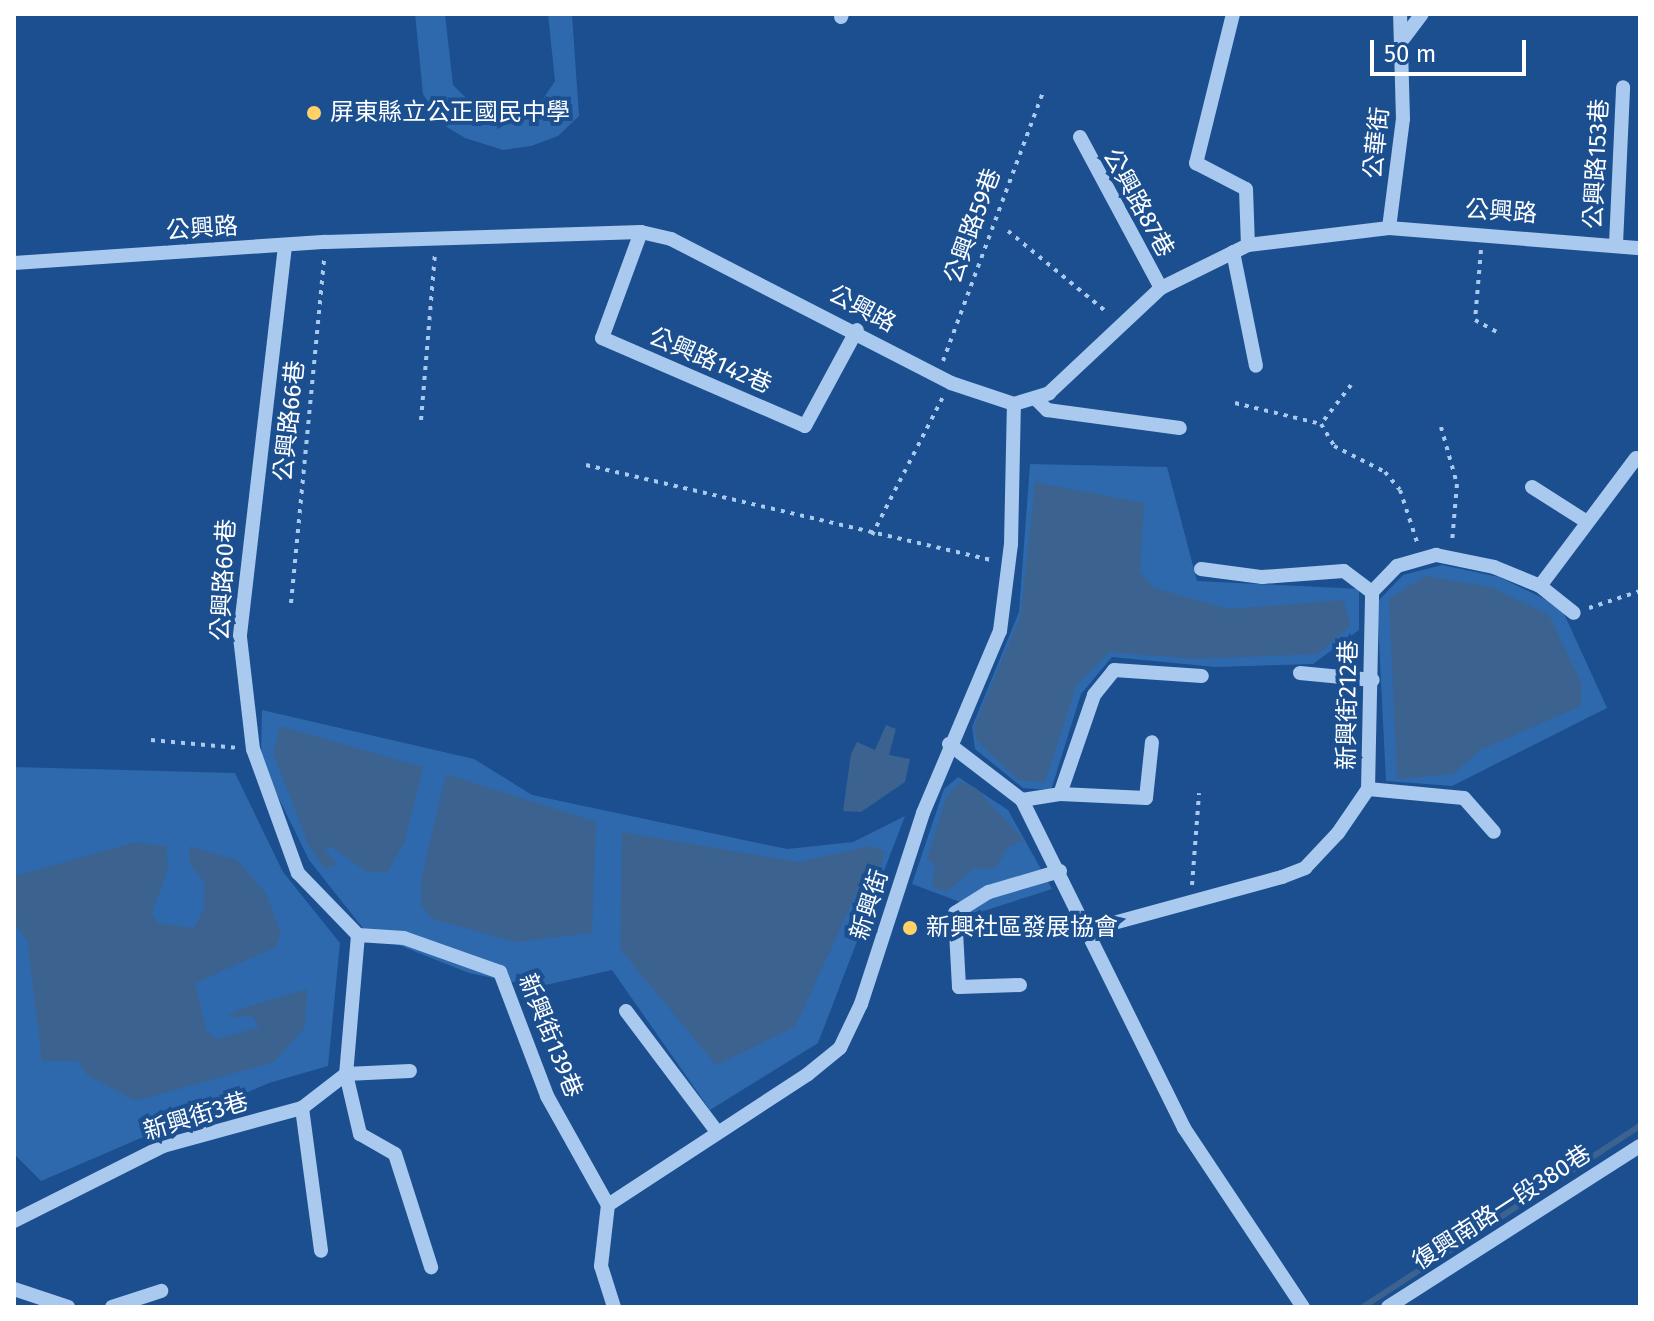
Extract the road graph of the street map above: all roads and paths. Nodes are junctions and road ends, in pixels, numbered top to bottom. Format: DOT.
graph roads {
  1 [pos="1233,14"];
  2 [pos="1400,14"];
  3 [pos="1422,14"];
  4 [pos="1403,39"];
  5 [pos="1623,87"];
  6 [pos="1044,90"];
  7 [pos="1080,137"];
  8 [pos="1389,228"];
  9 [pos="1008,231"];
  10 [pos="641,232"];
  11 [pos="1483,232"];
  12 [pos="437,237"];
  13 [pos="326,242"];
  14 [pos="1616,244"];
  15 [pos="1248,245"];
  16 [pos="285,246"];
  17 [pos="1640,248"];
  18 [pos="1233,252"];
  19 [pos="14,263"];
  20 [pos="1161,288"];
  21 [pos="1119,322"];
  22 [pos="857,330"];
  23 [pos="1497,332"];
  24 [pos="1256,366"];
  25 [pos="944,379"];
  26 [pos="1351,385"];
  27 [pos="1036,399"];
  28 [pos="1235,403"];
  29 [pos="1014,404"];
  30 [pos="421,420"];
  31 [pos="1321,424"];
  32 [pos="1441,427"];
  33 [pos="1180,428"];
  34 [pos="1636,458"];
  35 [pos="586,465"];
  36 [pos="1532,487"];
  37 [pos="1587,522"];
  38 [pos="872,535"];
  39 [pos="1451,558"];
  40 [pos="1422,559"];
  41 [pos="1010,563"];
  42 [pos="1201,569"];
  43 [pos="1540,586"];
  44 [pos="1640,591"];
  45 [pos="1372,592"];
  46 [pos="291,603"];
  47 [pos="1574,613"];
  48 [pos="1300,673"];
  49 [pos="1202,676"];
  50 [pos="1373,680"];
  51 [pos="151,740"];
  52 [pos="1152,742"];
  53 [pos="949,744"];
  54 [pos="253,749"];
  55 [pos="1368,789"];
  56 [pos="1199,793"];
  57 [pos="1060,794"];
  58 [pos="1022,800"];
  59 [pos="1494,832"];
  60 [pos="1060,871"];
  61 [pos="1191,899"];
  62 [pos="1088,930"];
  63 [pos="358,935"];
  64 [pos="1020,985"];
  65 [pos="626,1011"];
  66 [pos="410,1071"];
  67 [pos="346,1074"];
  68 [pos="302,1108"];
  69 [pos="715,1129"];
  70 [pos="1640,1146"];
  71 [pos="608,1205"];
  72 [pos="14,1221"];
  73 [pos="321,1251"];
  74 [pos="431,1267"];
  75 [pos="14,1289"];
  76 [pos="161,1291"];
  77 [pos="68,1307"];
  78 [pos="112,1307"];
  79 [pos="614,1307"];
  80 [pos="1303,1307"];
  81 [pos="1388,1307"];
  1 -- 15 [label="street"];
  2 -- 4 [label="street, 公華街"];
  3 -- 4 [label="street"];
  4 -- 8 [label="street, 公華街"];
  5 -- 14 [label="street, 公興路153巷"];
  6 -- 25 [label="path, 公興路59巷"];
  7 -- 20 [label="street, 公興路87巷"];
  8 -- 11 [label="street, 公興路"];
  8 -- 15 [label="street, 公興路"];
  9 -- 21 [label="path"];
  10 -- 12 [label="street, 公興路"];
  10 -- 22 [label="street, 公興路"];
  10 -- 22 [label="street, 公興路142巷"];
  11 -- 14 [label="street, 公興路"];
  11 -- 23 [label="path"];
  12 -- 13 [label="street, 公興路"];
  12 -- 30 [label="path"];
  13 -- 16 [label="street, 公興路"];
  13 -- 46 [label="path, 公興路66巷"];
  14 -- 17 [label="street, 公興路"];
  15 -- 18 [label="street, 公興路"];
  16 -- 19 [label="street, 公興路"];
  16 -- 54 [label="street, 公興路60巷"];
  18 -- 20 [label="street, 公興路"];
  18 -- 24 [label="street"];
  20 -- 21 [label="street, 公興路"];
  21 -- 27 [label="street, 公興路"];
  22 -- 25 [label="street, 公興路"];
  25 -- 29 [label="street, 公興路"];
  25 -- 38 [label="path, 公興路59巷"];
  26 -- 31 [label="path"];
  27 -- 29 [label="street"];
  27 -- 33 [label="street"];
  28 -- 31 [label="path"];
  29 -- 41 [label="street, 新興街"];
  31 -- 40 [label="path"];
  32 -- 39 [label="path"];
  34 -- 37 [label="street"];
  35 -- 38 [label="path"];
  36 -- 37 [label="street"];
  37 -- 43 [label="street"];
  38 -- 41 [label="path"];
  39 -- 40 [label="street"];
  39 -- 43 [label="street"];
  40 -- 45 [label="street"];
  41 -- 53 [label="street, 新興街"];
  42 -- 45 [label="street"];
  43 -- 47 [label="street"];
  44 -- 47 [label="path"];
  45 -- 50 [label="street, 新興街212巷"];
  48 -- 50 [label="street"];
  49 -- 57 [label="street"];
  50 -- 55 [label="street, 新興街212巷"];
  51 -- 54 [label="path"];
  52 -- 57 [label="street"];
  53 -- 58 [label="street"];
  53 -- 69 [label="street, 新興街"];
  54 -- 63 [label="street, 公興路60巷"];
  55 -- 59 [label="street"];
  55 -- 61 [label="street, 新興街212巷"];
  56 -- 61 [label="path"];
  57 -- 58 [label="street"];
  58 -- 60 [label="street"];
  60 -- 62 [label="street"];
  60 -- 64 [label="street"];
  61 -- 62 [label="street, 新興街212巷"];
  62 -- 80 [label="street"];
  63 -- 67 [label="street"];
  63 -- 71 [label="street, 新興街139巷"];
  65 -- 69 [label="street"];
  66 -- 67 [label="street"];
  67 -- 68 [label="street, 新興街3巷"];
  67 -- 74 [label="street"];
  68 -- 72 [label="street, 新興街3巷"];
  68 -- 73 [label="street"];
  69 -- 71 [label="street, 新興街"];
  70 -- 81 [label="street, 復興南路一段380巷"];
  71 -- 79 [label="street"];
  75 -- 77 [label="street"];
  76 -- 78 [label="street"];
}
